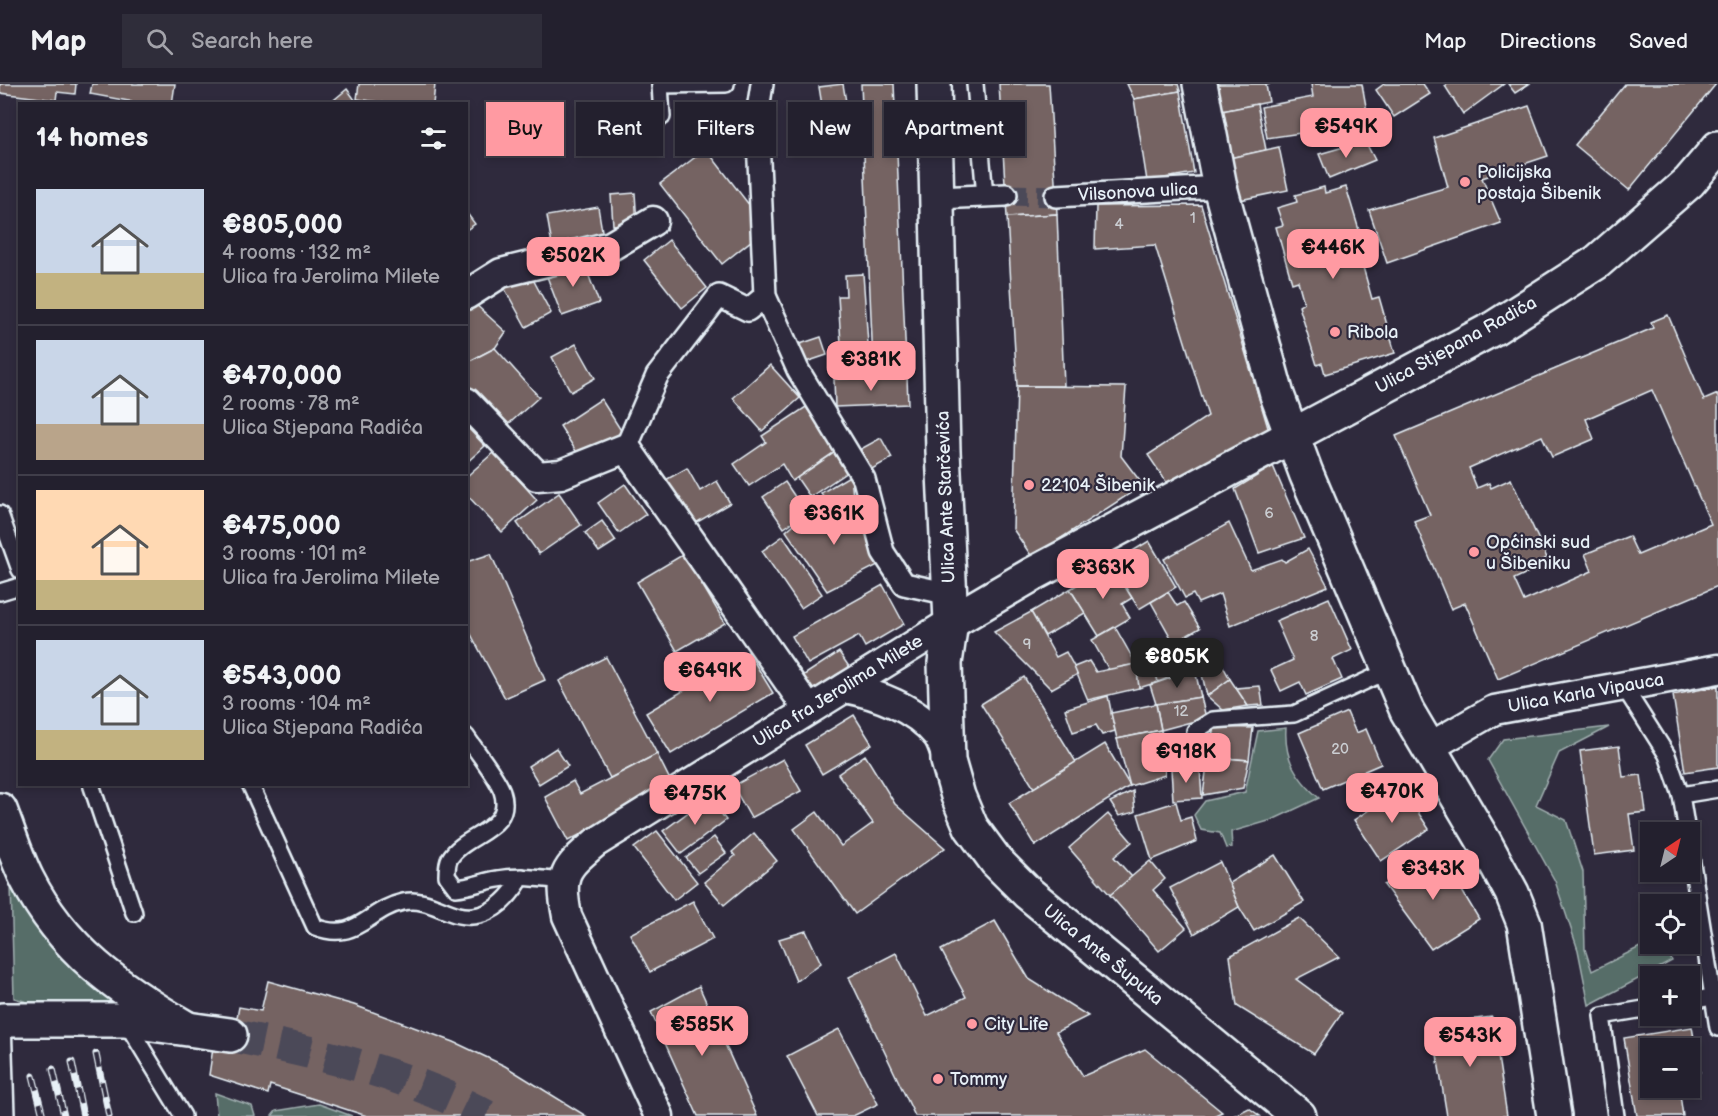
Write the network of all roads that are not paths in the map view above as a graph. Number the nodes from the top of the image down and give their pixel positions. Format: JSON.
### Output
{"nodes":[{"id":1,"x":660,"y":84,"type":"edge"},
{"id":2,"x":726,"y":84,"type":"edge"},
{"id":3,"x":762,"y":84,"type":"edge"},
{"id":4,"x":934,"y":84,"type":"edge"},
{"id":5,"x":975,"y":84,"type":"edge"},
{"id":6,"x":1200,"y":84,"type":"edge"},
{"id":7,"x":661,"y":102,"type":"edge"},
{"id":8,"x":1718,"y":148,"type":"edge"},
{"id":9,"x":1220,"y":187,"type":"junction"},
{"id":10,"x":995,"y":195,"type":"joint"},
{"id":11,"x":1056,"y":196,"type":"tunnel mouth"},
{"id":12,"x":937,"y":198,"type":"junction"},
{"id":13,"x":653,"y":221,"type":"dead end"},
{"id":14,"x":468,"y":294,"type":"edge"},
{"id":15,"x":765,"y":296,"type":"junction"},
{"id":16,"x":468,"y":404,"type":"edge"},
{"id":17,"x":1292,"y":436,"type":"junction"},
{"id":18,"x":626,"y":448,"type":"junction"},
{"id":19,"x":0,"y":513,"type":"edge"},
{"id":20,"x":18,"y":564,"type":"edge"},
{"id":21,"x":18,"y":587,"type":"edge"},
{"id":22,"x":0,"y":592,"type":"edge"},
{"id":23,"x":951,"y":608,"type":"junction"},
{"id":24,"x":1718,"y":669,"type":"edge"},
{"id":25,"x":1390,"y":670,"type":"junction"},
{"id":26,"x":1624,"y":687,"type":"junction"},
{"id":27,"x":845,"y":688,"type":"junction"},
{"id":28,"x":807,"y":709,"type":"junction"},
{"id":29,"x":468,"y":739,"type":"edge"},
{"id":30,"x":1428,"y":748,"type":"junction"},
{"id":31,"x":1194,"y":756,"type":"dead end"},
{"id":32,"x":948,"y":761,"type":"junction"},
{"id":33,"x":92,"y":786,"type":"edge"},
{"id":34,"x":251,"y":786,"type":"edge"},
{"id":35,"x":1718,"y":789,"type":"edge"},
{"id":36,"x":1681,"y":795,"type":"junction"},
{"id":37,"x":0,"y":810,"type":"edge"},
{"id":38,"x":1685,"y":822,"type":"edge"},
{"id":39,"x":522,"y":877,"type":"junction"},
{"id":40,"x":564,"y":881,"type":"junction"},
{"id":41,"x":1696,"y":882,"type":"edge"},
{"id":42,"x":134,"y":913,"type":"dead end"},
{"id":43,"x":1716,"y":997,"type":"edge"},
{"id":44,"x":1700,"y":999,"type":"edge"},
{"id":45,"x":1640,"y":1010,"type":"edge"},
{"id":46,"x":1,"y":1018,"type":"edge"},
{"id":47,"x":124,"y":1020,"type":"junction"},
{"id":48,"x":186,"y":1028,"type":"junction"},
{"id":49,"x":1718,"y":1028,"type":"edge"},
{"id":50,"x":230,"y":1035,"type":"tunnel mouth"},
{"id":51,"x":4,"y":1105,"type":"edge"},
{"id":52,"x":183,"y":1116,"type":"edge"},
{"id":53,"x":659,"y":1116,"type":"edge"},
{"id":54,"x":1299,"y":1116,"type":"edge"},
{"id":55,"x":1554,"y":1116,"type":"edge"},
{"id":56,"x":1616,"y":1116,"type":"edge"}],
"edges":[{"from":1,"to":2,"type":"lane"},
{"from":1,"to":7,"type":"lane"},
{"from":3,"to":15,"type":"street"},
{"from":4,"to":12,"type":"main road","name":"Ulica Ante Starčevića"},
{"from":5,"to":10,"type":"lane"},
{"from":6,"to":9,"type":"main road"},
{"from":8,"to":17,"type":"main road","name":"Ulica Stjepana Radića"},
{"from":9,"to":11,"type":"street","name":"Vilsonova ulica"},
{"from":9,"to":17,"type":"main road"},
{"from":10,"to":12,"type":"street"},
{"from":12,"to":23,"type":"main road","name":"Ulica Ante Starčevića"},
{"from":13,"to":14,"type":"street"},
{"from":15,"to":18,"type":"street"},
{"from":15,"to":23,"type":"street"},
{"from":16,"to":18,"type":"street"},
{"from":17,"to":23,"type":"main road","name":"Ulica fra Jerolima Milete"},
{"from":17,"to":25,"type":"main road"},
{"from":18,"to":28,"type":"street"},
{"from":19,"to":20,"type":"lane"},
{"from":21,"to":22,"type":"lane"},
{"from":23,"to":27,"type":"street","name":"Ulica fra Jerolima Milete"},
{"from":23,"to":32,"type":"main road","name":"Ulica Ante Šupuka"},
{"from":24,"to":26,"type":"street","name":"Ulica Karla Vipauca"},
{"from":25,"to":30,"type":"main road"},
{"from":25,"to":31,"type":"lane"},
{"from":26,"to":30,"type":"street","name":"Ulica Karla Vipauca"},
{"from":26,"to":36,"type":"lane"},
{"from":27,"to":28,"type":"street","name":"Ulica fra Jerolima Milete"},
{"from":27,"to":32,"type":"street","name":"Ulica Ante Šupuka"},
{"from":28,"to":40,"type":"street","name":"Ulica fra Jerolima Milete"},
{"from":29,"to":39,"type":"lane"},
{"from":30,"to":55,"type":"main road"},
{"from":32,"to":54,"type":"main road","name":"Ulica Ante Šupuka"},
{"from":33,"to":42,"type":"lane"},
{"from":34,"to":39,"type":"lane"},
{"from":35,"to":36,"type":"lane"},
{"from":36,"to":38,"type":"lane"},
{"from":37,"to":48,"type":"main road"},
{"from":39,"to":40,"type":"lane"},
{"from":40,"to":53,"type":"street"},
{"from":41,"to":43,"type":"lane"},
{"from":43,"to":44,"type":"lane"},
{"from":43,"to":49,"type":"lane"},
{"from":45,"to":56,"type":"lane"},
{"from":46,"to":47,"type":"main road"},
{"from":46,"to":51,"type":"lane"},
{"from":47,"to":48,"type":"main road"},
{"from":47,"to":52,"type":"lane"},
{"from":48,"to":50,"type":"main road"}]}
